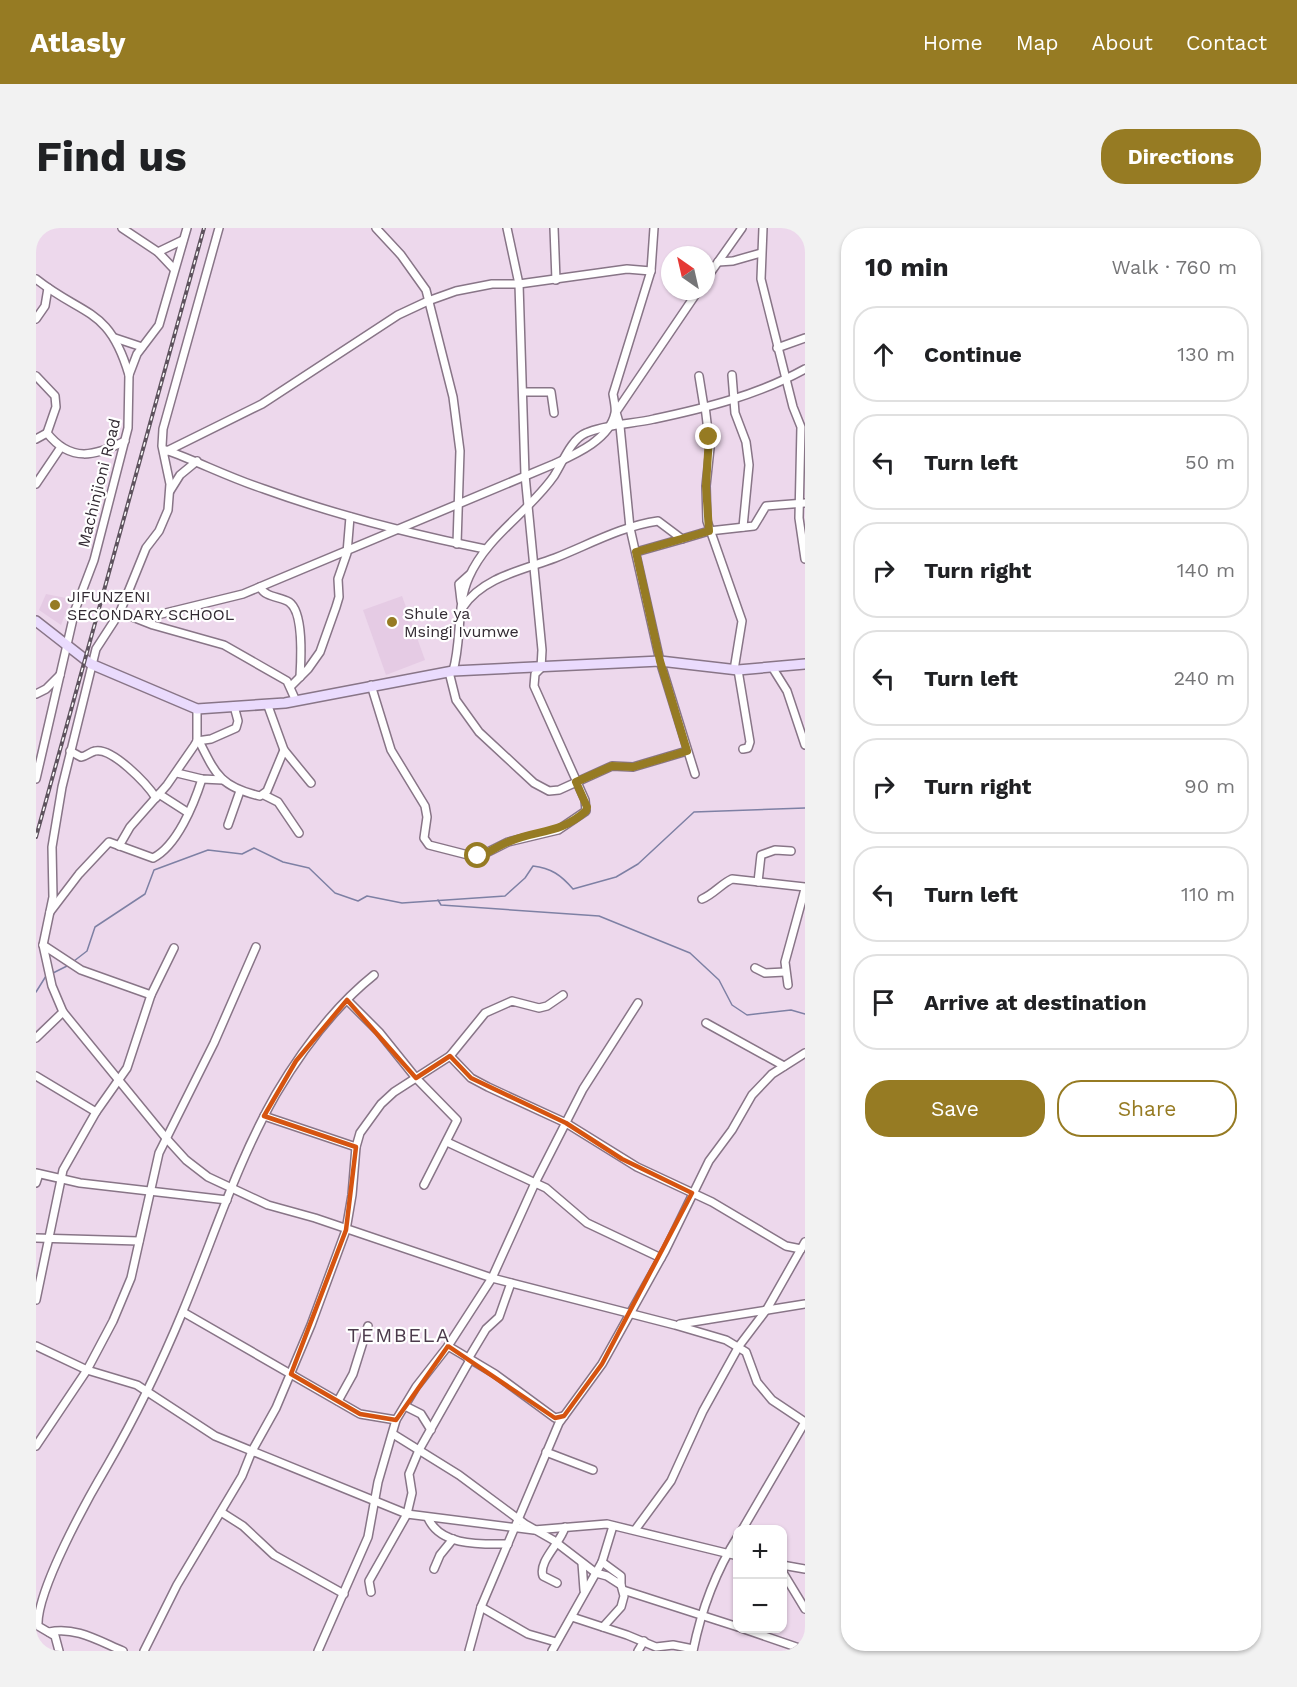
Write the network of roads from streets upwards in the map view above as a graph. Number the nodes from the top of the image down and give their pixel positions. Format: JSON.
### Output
{"nodes":[{"id":1,"x":122,"y":228,"type":"edge"},
{"id":2,"x":187,"y":228,"type":"edge"},
{"id":3,"x":219,"y":228,"type":"edge"},
{"id":4,"x":376,"y":228,"type":"edge"},
{"id":5,"x":507,"y":228,"type":"edge"},
{"id":6,"x":554,"y":228,"type":"edge"},
{"id":7,"x":654,"y":228,"type":"edge"},
{"id":8,"x":742,"y":228,"type":"edge"},
{"id":9,"x":763,"y":228,"type":"edge"},
{"id":10,"x":183,"y":240,"type":"junction"},
{"id":11,"x":158,"y":252,"type":"junction"},
{"id":12,"x":761,"y":253,"type":"junction"},
{"id":13,"x":718,"y":262,"type":"junction"},
{"id":14,"x":715,"y":266,"type":"edge"},
{"id":15,"x":174,"y":269,"type":"junction"},
{"id":16,"x":651,"y":271,"type":"junction"},
{"id":17,"x":36,"y":279,"type":"edge"},
{"id":18,"x":556,"y":280,"type":"junction"},
{"id":19,"x":519,"y":284,"type":"junction"},
{"id":20,"x":48,"y":288,"type":"junction"},
{"id":21,"x":692,"y":300,"type":"edge"},
{"id":22,"x":428,"y":301,"type":"junction"},
{"id":23,"x":36,"y":319,"type":"edge"},
{"id":24,"x":115,"y":338,"type":"junction"},
{"id":25,"x":805,"y":338,"type":"edge"},
{"id":26,"x":142,"y":347,"type":"junction"},
{"id":27,"x":777,"y":348,"type":"junction"},
{"id":28,"x":805,"y":369,"type":"edge"},
{"id":29,"x":129,"y":375,"type":"junction"},
{"id":30,"x":732,"y":375,"type":"dead end"},
{"id":31,"x":36,"y":376,"type":"edge"},
{"id":32,"x":699,"y":376,"type":"dead end"},
{"id":33,"x":787,"y":379,"type":"junction"},
{"id":34,"x":523,"y":392,"type":"junction"},
{"id":35,"x":735,"y":399,"type":"junction"},
{"id":36,"x":704,"y":407,"type":"junction"},
{"id":37,"x":616,"y":412,"type":"junction"},
{"id":38,"x":554,"y":413,"type":"dead end"},
{"id":39,"x":620,"y":426,"type":"junction"},
{"id":40,"x":606,"y":429,"type":"junction"},
{"id":41,"x":47,"y":433,"type":"junction"},
{"id":42,"x":36,"y":439,"type":"edge"},
{"id":43,"x":125,"y":441,"type":"junction"},
{"id":44,"x":60,"y":447,"type":"junction"},
{"id":45,"x":165,"y":450,"type":"junction"},
{"id":46,"x":564,"y":459,"type":"junction"},
{"id":47,"x":197,"y":461,"type":"junction"},
{"id":48,"x":525,"y":475,"type":"junction"},
{"id":49,"x":36,"y":484,"type":"edge"},
{"id":50,"x":170,"y":491,"type":"junction"},
{"id":51,"x":459,"y":502,"type":"junction"},
{"id":52,"x":802,"y":503,"type":"edge"},
{"id":53,"x":530,"y":505,"type":"junction"},
{"id":54,"x":350,"y":517,"type":"junction"},
{"id":55,"x":743,"y":527,"type":"junction"},
{"id":56,"x":630,"y":528,"type":"junction"},
{"id":57,"x":393,"y":530,"type":"junction"},
{"id":58,"x":709,"y":531,"type":"junction"},
{"id":59,"x":682,"y":539,"type":"junction"},
{"id":60,"x":457,"y":544,"type":"junction"},
{"id":61,"x":347,"y":549,"type":"junction"},
{"id":62,"x":485,"y":549,"type":"junction"},
{"id":63,"x":636,"y":552,"type":"junction"},
{"id":64,"x":805,"y":559,"type":"edge"},
{"id":65,"x":534,"y":564,"type":"junction"},
{"id":66,"x":260,"y":587,"type":"junction"},
{"id":67,"x":462,"y":606,"type":"junction"},
{"id":68,"x":120,"y":612,"type":"junction"},
{"id":69,"x":141,"y":619,"type":"junction"},
{"id":70,"x":36,"y":621,"type":"edge"},
{"id":71,"x":68,"y":646,"type":"junction"},
{"id":72,"x":660,"y":661,"type":"junction"},
{"id":73,"x":91,"y":664,"type":"junction"},
{"id":74,"x":805,"y":664,"type":"edge"},
{"id":75,"x":772,"y":667,"type":"junction"},
{"id":76,"x":541,"y":668,"type":"junction"},
{"id":77,"x":736,"y":670,"type":"junction"},
{"id":78,"x":451,"y":671,"type":"junction"},
{"id":79,"x":61,"y":674,"type":"junction"},
{"id":80,"x":300,"y":677,"type":"junction"},
{"id":81,"x":371,"y":685,"type":"junction"},
{"id":82,"x":291,"y":686,"type":"junction"},
{"id":83,"x":36,"y":693,"type":"edge"},
{"id":84,"x":296,"y":701,"type":"junction"},
{"id":85,"x":234,"y":706,"type":"junction"},
{"id":86,"x":268,"y":706,"type":"junction"},
{"id":87,"x":197,"y":709,"type":"junction"},
{"id":88,"x":803,"y":732,"type":"edge"},
{"id":89,"x":198,"y":741,"type":"junction"},
{"id":90,"x":805,"y":745,"type":"edge"},
{"id":91,"x":743,"y":749,"type":"dead end"},
{"id":92,"x":70,"y":750,"type":"junction"},
{"id":93,"x":284,"y":750,"type":"junction"},
{"id":94,"x":687,"y":751,"type":"junction"},
{"id":95,"x":38,"y":761,"type":"edge"},
{"id":96,"x":177,"y":773,"type":"junction"},
{"id":97,"x":695,"y":774,"type":"dead end"},
{"id":98,"x":36,"y":779,"type":"edge"},
{"id":99,"x":202,"y":779,"type":"junction"},
{"id":100,"x":223,"y":780,"type":"junction"},
{"id":101,"x":576,"y":782,"type":"junction"},
{"id":102,"x":311,"y":783,"type":"dead end"},
{"id":103,"x":240,"y":791,"type":"junction"},
{"id":104,"x":264,"y":795,"type":"junction"},
{"id":105,"x":157,"y":796,"type":"junction"},
{"id":106,"x":188,"y":812,"type":"junction"},
{"id":107,"x":228,"y":825,"type":"dead end"},
{"id":108,"x":299,"y":833,"type":"dead end"},
{"id":109,"x":119,"y":846,"type":"junction"},
{"id":110,"x":791,"y":851,"type":"dead end"},
{"id":111,"x":758,"y":882,"type":"junction"},
{"id":112,"x":805,"y":888,"type":"edge"},
{"id":113,"x":702,"y":899,"type":"dead end"},
{"id":114,"x":50,"y":912,"type":"junction"},
{"id":115,"x":42,"y":945,"type":"junction"},
{"id":116,"x":256,"y":947,"type":"dead end"},
{"id":117,"x":174,"y":948,"type":"dead end"},
{"id":118,"x":755,"y":968,"type":"dead end"},
{"id":119,"x":785,"y":972,"type":"junction"},
{"id":120,"x":374,"y":975,"type":"dead end"},
{"id":121,"x":788,"y":985,"type":"dead end"},
{"id":122,"x":151,"y":995,"type":"junction"},
{"id":123,"x":563,"y":995,"type":"dead end"},
{"id":124,"x":347,"y":1000,"type":"junction"},
{"id":125,"x":638,"y":1003,"type":"dead end"},
{"id":126,"x":63,"y":1012,"type":"junction"},
{"id":127,"x":706,"y":1023,"type":"dead end"},
{"id":128,"x":36,"y":1038,"type":"edge"},
{"id":129,"x":805,"y":1053,"type":"edge"},
{"id":130,"x":450,"y":1056,"type":"junction"},
{"id":131,"x":784,"y":1066,"type":"junction"},
{"id":132,"x":36,"y":1076,"type":"edge"},
{"id":133,"x":416,"y":1078,"type":"junction"},
{"id":134,"x":120,"y":1080,"type":"junction"},
{"id":135,"x":96,"y":1112,"type":"junction"},
{"id":136,"x":264,"y":1116,"type":"junction"},
{"id":137,"x":566,"y":1123,"type":"junction"},
{"id":138,"x":166,"y":1138,"type":"junction"},
{"id":139,"x":447,"y":1142,"type":"junction"},
{"id":140,"x":356,"y":1147,"type":"junction"},
{"id":141,"x":37,"y":1174,"type":"edge"},
{"id":142,"x":60,"y":1179,"type":"junction"},
{"id":143,"x":36,"y":1183,"type":"edge"},
{"id":144,"x":535,"y":1183,"type":"junction"},
{"id":145,"x":424,"y":1185,"type":"dead end"},
{"id":146,"x":150,"y":1190,"type":"junction"},
{"id":147,"x":232,"y":1190,"type":"junction"},
{"id":148,"x":692,"y":1193,"type":"junction"},
{"id":149,"x":227,"y":1200,"type":"junction"},
{"id":150,"x":346,"y":1230,"type":"junction"},
{"id":151,"x":36,"y":1238,"type":"edge"},
{"id":152,"x":48,"y":1239,"type":"junction"},
{"id":153,"x":139,"y":1241,"type":"junction"},
{"id":154,"x":805,"y":1242,"type":"edge"},
{"id":155,"x":801,"y":1249,"type":"junction"},
{"id":156,"x":661,"y":1258,"type":"junction"},
{"id":157,"x":492,"y":1278,"type":"junction"},
{"id":158,"x":511,"y":1283,"type":"junction"},
{"id":159,"x":36,"y":1300,"type":"edge"},
{"id":160,"x":805,"y":1304,"type":"edge"},
{"id":161,"x":767,"y":1309,"type":"junction"},
{"id":162,"x":183,"y":1312,"type":"junction"},
{"id":163,"x":630,"y":1314,"type":"junction"},
{"id":164,"x":675,"y":1324,"type":"junction"},
{"id":165,"x":368,"y":1326,"type":"dead end"},
{"id":166,"x":36,"y":1346,"type":"edge"},
{"id":167,"x":448,"y":1346,"type":"junction"},
{"id":168,"x":739,"y":1346,"type":"junction"},
{"id":169,"x":469,"y":1359,"type":"junction"},
{"id":170,"x":87,"y":1370,"type":"junction"},
{"id":171,"x":291,"y":1374,"type":"junction"},
{"id":172,"x":147,"y":1392,"type":"junction"},
{"id":173,"x":338,"y":1401,"type":"junction"},
{"id":174,"x":405,"y":1406,"type":"junction"},
{"id":175,"x":564,"y":1416,"type":"junction"},
{"id":176,"x":555,"y":1418,"type":"junction"},
{"id":177,"x":396,"y":1420,"type":"junction"},
{"id":178,"x":805,"y":1422,"type":"edge"},
{"id":179,"x":431,"y":1430,"type":"junction"},
{"id":180,"x":556,"y":1430,"type":"junction"},
{"id":181,"x":393,"y":1434,"type":"junction"},
{"id":182,"x":36,"y":1446,"type":"edge"},
{"id":183,"x":419,"y":1450,"type":"junction"},
{"id":184,"x":252,"y":1451,"type":"junction"},
{"id":185,"x":546,"y":1452,"type":"junction"},
{"id":186,"x":593,"y":1470,"type":"dead end"},
{"id":187,"x":375,"y":1500,"type":"junction"},
{"id":188,"x":221,"y":1512,"type":"junction"},
{"id":189,"x":407,"y":1514,"type":"junction"},
{"id":190,"x":518,"y":1517,"type":"junction"},
{"id":191,"x":428,"y":1518,"type":"junction"},
{"id":192,"x":745,"y":1525,"type":"edge"},
{"id":193,"x":613,"y":1526,"type":"junction"},
{"id":194,"x":514,"y":1527,"type":"junction"},
{"id":195,"x":565,"y":1527,"type":"junction"},
{"id":196,"x":534,"y":1530,"type":"junction"},
{"id":197,"x":635,"y":1530,"type":"junction"},
{"id":198,"x":453,"y":1539,"type":"junction"},
{"id":199,"x":508,"y":1544,"type":"junction"},
{"id":200,"x":558,"y":1544,"type":"junction"},
{"id":201,"x":733,"y":1544,"type":"edge"},
{"id":202,"x":488,"y":1546,"type":"junction"},
{"id":203,"x":727,"y":1554,"type":"junction"},
{"id":204,"x":733,"y":1555,"type":"edge"},
{"id":205,"x":504,"y":1557,"type":"junction"},
{"id":206,"x":602,"y":1562,"type":"junction"},
{"id":207,"x":582,"y":1563,"type":"junction"},
{"id":208,"x":787,"y":1566,"type":"edge"},
{"id":209,"x":805,"y":1568,"type":"edge"},
{"id":210,"x":434,"y":1569,"type":"dead end"},
{"id":211,"x":596,"y":1572,"type":"junction"},
{"id":212,"x":787,"y":1578,"type":"edge"},
{"id":213,"x":557,"y":1582,"type":"dead end"},
{"id":214,"x":622,"y":1588,"type":"junction"},
{"id":215,"x":371,"y":1592,"type":"dead end"},
{"id":216,"x":584,"y":1593,"type":"junction"},
{"id":217,"x":344,"y":1594,"type":"junction"},
{"id":218,"x":37,"y":1603,"type":"edge"},
{"id":219,"x":481,"y":1607,"type":"junction"},
{"id":220,"x":805,"y":1609,"type":"edge"},
{"id":221,"x":701,"y":1616,"type":"junction"},
{"id":222,"x":572,"y":1617,"type":"junction"},
{"id":223,"x":37,"y":1626,"type":"edge"},
{"id":224,"x":733,"y":1626,"type":"edge"},
{"id":225,"x":603,"y":1627,"type":"junction"},
{"id":226,"x":49,"y":1632,"type":"junction"},
{"id":227,"x":754,"y":1633,"type":"edge"},
{"id":228,"x":644,"y":1641,"type":"junction"},
{"id":229,"x":556,"y":1642,"type":"junction"},
{"id":230,"x":693,"y":1650,"type":"edge"},
{"id":231,"x":805,"y":1650,"type":"edge"},
{"id":232,"x":59,"y":1651,"type":"edge"},
{"id":233,"x":123,"y":1651,"type":"edge"},
{"id":234,"x":144,"y":1651,"type":"edge"},
{"id":235,"x":318,"y":1651,"type":"edge"},
{"id":236,"x":469,"y":1651,"type":"edge"},
{"id":237,"x":552,"y":1651,"type":"edge"},
{"id":238,"x":638,"y":1651,"type":"edge"}],
"edges":[{"from":1,"to":11,"type":"street"},
{"from":2,"to":10,"type":"street","name":"Machinjioni Road"},
{"from":3,"to":45,"type":"street"},
{"from":4,"to":22,"type":"street"},
{"from":5,"to":19,"type":"street"},
{"from":6,"to":18,"type":"street"},
{"from":7,"to":16,"type":"street"},
{"from":8,"to":13,"type":"street"},
{"from":9,"to":12,"type":"street"},
{"from":10,"to":11,"type":"street"},
{"from":10,"to":15,"type":"street","name":"Machinjioni Road"},
{"from":11,"to":15,"type":"street"},
{"from":12,"to":13,"type":"street"},
{"from":12,"to":27,"type":"street"},
{"from":13,"to":14,"type":"street"},
{"from":15,"to":26,"type":"street","name":"Machinjioni Road"},
{"from":16,"to":18,"type":"street"},
{"from":16,"to":37,"type":"street"},
{"from":17,"to":20,"type":"street"},
{"from":18,"to":19,"type":"street"},
{"from":19,"to":22,"type":"street"},
{"from":19,"to":34,"type":"street"},
{"from":20,"to":23,"type":"street"},
{"from":20,"to":24,"type":"street"},
{"from":21,"to":37,"type":"street"},
{"from":22,"to":45,"type":"street"},
{"from":22,"to":51,"type":"street"},
{"from":24,"to":26,"type":"street"},
{"from":24,"to":29,"type":"street"},
{"from":25,"to":27,"type":"street"},
{"from":26,"to":29,"type":"street","name":"Machinjioni Road"},
{"from":27,"to":33,"type":"street"},
{"from":28,"to":33,"type":"street"},
{"from":29,"to":43,"type":"street","name":"Machinjioni Road"},
{"from":30,"to":35,"type":"street"},
{"from":31,"to":41,"type":"street"},
{"from":32,"to":36,"type":"street"},
{"from":33,"to":35,"type":"street"},
{"from":33,"to":52,"type":"street"},
{"from":34,"to":38,"type":"street"},
{"from":34,"to":48,"type":"street"},
{"from":35,"to":36,"type":"street"},
{"from":35,"to":55,"type":"street"},
{"from":36,"to":39,"type":"street"},
{"from":36,"to":58,"type":"street"},
{"from":37,"to":39,"type":"street"},
{"from":37,"to":40,"type":"street"},
{"from":39,"to":40,"type":"street"},
{"from":39,"to":56,"type":"street"},
{"from":40,"to":46,"type":"street"},
{"from":40,"to":46,"type":"street"},
{"from":41,"to":42,"type":"street"},
{"from":41,"to":44,"type":"street"},
{"from":43,"to":44,"type":"street"},
{"from":43,"to":71,"type":"street","name":"Machinjioni Road"},
{"from":44,"to":49,"type":"street"},
{"from":45,"to":47,"type":"street"},
{"from":45,"to":50,"type":"street"},
{"from":46,"to":48,"type":"street"},
{"from":46,"to":53,"type":"street"},
{"from":47,"to":50,"type":"street"},
{"from":47,"to":54,"type":"street"},
{"from":48,"to":51,"type":"street"},
{"from":48,"to":53,"type":"street"},
{"from":50,"to":68,"type":"street"},
{"from":51,"to":57,"type":"street"},
{"from":51,"to":60,"type":"street"},
{"from":52,"to":55,"type":"street"},
{"from":52,"to":64,"type":"street"},
{"from":53,"to":62,"type":"street"},
{"from":53,"to":65,"type":"street"},
{"from":54,"to":57,"type":"street"},
{"from":54,"to":61,"type":"street"},
{"from":55,"to":58,"type":"street"},
{"from":56,"to":59,"type":"street"},
{"from":56,"to":63,"type":"street"},
{"from":56,"to":65,"type":"street"},
{"from":57,"to":60,"type":"street"},
{"from":57,"to":61,"type":"street"},
{"from":58,"to":59,"type":"street"},
{"from":58,"to":77,"type":"street"},
{"from":59,"to":63,"type":"street"},
{"from":60,"to":62,"type":"street"},
{"from":61,"to":66,"type":"street"},
{"from":61,"to":80,"type":"street"},
{"from":62,"to":67,"type":"street"},
{"from":63,"to":72,"type":"street"},
{"from":65,"to":67,"type":"street"},
{"from":65,"to":76,"type":"street"},
{"from":66,"to":69,"type":"street"},
{"from":66,"to":80,"type":"street"},
{"from":67,"to":78,"type":"street"},
{"from":68,"to":69,"type":"street"},
{"from":68,"to":73,"type":"street"},
{"from":69,"to":82,"type":"street"},
{"from":70,"to":71,"type":"street"},
{"from":71,"to":73,"type":"street"},
{"from":71,"to":79,"type":"street","name":"Machinjioni Road"},
{"from":72,"to":76,"type":"street"},
{"from":72,"to":77,"type":"street"},
{"from":72,"to":94,"type":"street"},
{"from":73,"to":87,"type":"street"},
{"from":73,"to":92,"type":"street"},
{"from":74,"to":75,"type":"street"},
{"from":75,"to":77,"type":"street"},
{"from":75,"to":88,"type":"street"},
{"from":76,"to":78,"type":"street"},
{"from":76,"to":101,"type":"street"},
{"from":77,"to":91,"type":"street"},
{"from":78,"to":81,"type":"street"},
{"from":78,"to":101,"type":"street"},
{"from":79,"to":83,"type":"street"},
{"from":79,"to":95,"type":"street","name":"Machinjioni Road"},
{"from":80,"to":82,"type":"street"},
{"from":81,"to":84,"type":"street"},
{"from":81,"to":101,"type":"street"},
{"from":82,"to":84,"type":"street"},
{"from":84,"to":86,"type":"street"},
{"from":85,"to":86,"type":"street"},
{"from":85,"to":87,"type":"street"},
{"from":85,"to":89,"type":"street"},
{"from":86,"to":93,"type":"street"},
{"from":87,"to":89,"type":"street"},
{"from":88,"to":90,"type":"street"},
{"from":89,"to":96,"type":"street"},
{"from":89,"to":100,"type":"street"},
{"from":92,"to":105,"type":"street"},
{"from":92,"to":114,"type":"street"},
{"from":93,"to":102,"type":"street"},
{"from":93,"to":104,"type":"street"},
{"from":94,"to":97,"type":"street"},
{"from":94,"to":101,"type":"street"},
{"from":95,"to":98,"type":"street","name":"Machinjioni Road"},
{"from":96,"to":99,"type":"street"},
{"from":96,"to":105,"type":"street"},
{"from":99,"to":100,"type":"street"},
{"from":99,"to":106,"type":"street"},
{"from":100,"to":103,"type":"street"},
{"from":103,"to":104,"type":"street"},
{"from":103,"to":107,"type":"street"},
{"from":104,"to":108,"type":"street"},
{"from":105,"to":106,"type":"street"},
{"from":105,"to":109,"type":"street"},
{"from":106,"to":109,"type":"street"},
{"from":109,"to":114,"type":"street"},
{"from":110,"to":111,"type":"street"},
{"from":111,"to":112,"type":"street"},
{"from":111,"to":113,"type":"street"},
{"from":112,"to":119,"type":"street"},
{"from":114,"to":115,"type":"street"},
{"from":115,"to":122,"type":"street"},
{"from":115,"to":126,"type":"street"},
{"from":116,"to":138,"type":"street"},
{"from":117,"to":122,"type":"street"},
{"from":118,"to":119,"type":"street"},
{"from":119,"to":121,"type":"street"},
{"from":120,"to":124,"type":"street"},
{"from":122,"to":134,"type":"street"},
{"from":123,"to":130,"type":"street"},
{"from":124,"to":133,"type":"street"},
{"from":124,"to":136,"type":"street"},
{"from":125,"to":137,"type":"street"},
{"from":126,"to":128,"type":"street"},
{"from":126,"to":134,"type":"street"},
{"from":127,"to":131,"type":"street"},
{"from":129,"to":131,"type":"street"},
{"from":130,"to":133,"type":"street"},
{"from":130,"to":137,"type":"street"},
{"from":131,"to":148,"type":"street"},
{"from":132,"to":135,"type":"street"},
{"from":133,"to":139,"type":"street"},
{"from":133,"to":140,"type":"street"},
{"from":134,"to":135,"type":"street"},
{"from":134,"to":138,"type":"street"},
{"from":135,"to":142,"type":"street"},
{"from":136,"to":140,"type":"street"},
{"from":136,"to":147,"type":"street"},
{"from":137,"to":144,"type":"street"},
{"from":137,"to":148,"type":"street"},
{"from":138,"to":146,"type":"street"},
{"from":138,"to":147,"type":"street"},
{"from":139,"to":144,"type":"street"},
{"from":139,"to":145,"type":"street"},
{"from":140,"to":150,"type":"street"},
{"from":141,"to":142,"type":"street"},
{"from":141,"to":143,"type":"street"},
{"from":142,"to":146,"type":"street"},
{"from":142,"to":152,"type":"street"},
{"from":144,"to":156,"type":"street"},
{"from":144,"to":157,"type":"street"},
{"from":146,"to":149,"type":"street"},
{"from":146,"to":153,"type":"street"},
{"from":147,"to":149,"type":"street"},
{"from":147,"to":150,"type":"street"},
{"from":148,"to":155,"type":"street"},
{"from":148,"to":156,"type":"street"},
{"from":149,"to":162,"type":"street"},
{"from":150,"to":157,"type":"street"},
{"from":150,"to":171,"type":"street"},
{"from":151,"to":152,"type":"street"},
{"from":152,"to":153,"type":"street"},
{"from":152,"to":159,"type":"street"},
{"from":153,"to":170,"type":"street"},
{"from":154,"to":155,"type":"street"},
{"from":155,"to":161,"type":"street"},
{"from":156,"to":163,"type":"street"},
{"from":157,"to":158,"type":"street"},
{"from":157,"to":167,"type":"street"},
{"from":158,"to":163,"type":"street"},
{"from":158,"to":169,"type":"street"},
{"from":160,"to":161,"type":"street"},
{"from":161,"to":164,"type":"street"},
{"from":161,"to":168,"type":"street"},
{"from":162,"to":171,"type":"street"},
{"from":162,"to":172,"type":"street"},
{"from":163,"to":164,"type":"street"},
{"from":163,"to":175,"type":"street"},
{"from":164,"to":168,"type":"street"},
{"from":165,"to":173,"type":"street"},
{"from":166,"to":170,"type":"street"},
{"from":167,"to":169,"type":"street"},
{"from":167,"to":174,"type":"street"},
{"from":168,"to":178,"type":"street"},
{"from":168,"to":197,"type":"street"},
{"from":169,"to":176,"type":"street"},
{"from":169,"to":179,"type":"street"},
{"from":170,"to":172,"type":"street"},
{"from":170,"to":182,"type":"street"},
{"from":171,"to":173,"type":"street"},
{"from":171,"to":184,"type":"street"},
{"from":172,"to":184,"type":"street"},
{"from":172,"to":218,"type":"street"},
{"from":173,"to":177,"type":"street"},
{"from":174,"to":177,"type":"street"},
{"from":174,"to":179,"type":"street"},
{"from":175,"to":176,"type":"street"},
{"from":175,"to":180,"type":"street"},
{"from":176,"to":180,"type":"street"},
{"from":177,"to":181,"type":"street"},
{"from":178,"to":192,"type":"street"},
{"from":179,"to":183,"type":"street"},
{"from":180,"to":185,"type":"street"},
{"from":181,"to":183,"type":"street"},
{"from":181,"to":187,"type":"street"},
{"from":183,"to":189,"type":"street"},
{"from":183,"to":190,"type":"street"},
{"from":184,"to":187,"type":"street"},
{"from":184,"to":188,"type":"street"},
{"from":185,"to":186,"type":"street"},
{"from":185,"to":190,"type":"street"},
{"from":187,"to":189,"type":"street"},
{"from":187,"to":217,"type":"street"},
{"from":188,"to":217,"type":"street"},
{"from":188,"to":234,"type":"street"},
{"from":189,"to":191,"type":"street"},
{"from":189,"to":215,"type":"street"},
{"from":190,"to":194,"type":"street"},
{"from":190,"to":196,"type":"street"},
{"from":191,"to":194,"type":"street"},
{"from":191,"to":198,"type":"street"},
{"from":193,"to":195,"type":"street"},
{"from":193,"to":197,"type":"street"},
{"from":193,"to":206,"type":"street"},
{"from":194,"to":196,"type":"street"},
{"from":194,"to":199,"type":"street"},
{"from":195,"to":196,"type":"street"},
{"from":195,"to":200,"type":"street"},
{"from":196,"to":200,"type":"street"},
{"from":197,"to":203,"type":"street"},
{"from":198,"to":202,"type":"street"},
{"from":198,"to":210,"type":"street"},
{"from":199,"to":202,"type":"street"},
{"from":199,"to":205,"type":"street"},
{"from":200,"to":207,"type":"street"},
{"from":200,"to":213,"type":"street"},
{"from":201,"to":203,"type":"street"},
{"from":202,"to":205,"type":"street"},
{"from":203,"to":204,"type":"street"},
{"from":203,"to":221,"type":"street"},
{"from":205,"to":219,"type":"street"},
{"from":206,"to":211,"type":"street"},
{"from":206,"to":214,"type":"street"},
{"from":207,"to":211,"type":"street"},
{"from":207,"to":216,"type":"street"},
{"from":208,"to":209,"type":"street"},
{"from":211,"to":214,"type":"street"},
{"from":211,"to":216,"type":"street"},
{"from":212,"to":220,"type":"street"},
{"from":214,"to":221,"type":"street"},
{"from":214,"to":225,"type":"street"},
{"from":216,"to":222,"type":"street"},
{"from":217,"to":235,"type":"street"},
{"from":218,"to":223,"type":"street"},
{"from":219,"to":229,"type":"street"},
{"from":219,"to":236,"type":"street"},
{"from":221,"to":224,"type":"street"},
{"from":221,"to":230,"type":"street"},
{"from":222,"to":225,"type":"street"},
{"from":222,"to":229,"type":"street"},
{"from":223,"to":226,"type":"street"},
{"from":225,"to":228,"type":"street"},
{"from":226,"to":232,"type":"street"},
{"from":226,"to":233,"type":"street"},
{"from":227,"to":231,"type":"street"},
{"from":228,"to":230,"type":"street"},
{"from":228,"to":238,"type":"street"},
{"from":229,"to":237,"type":"street"}]}
